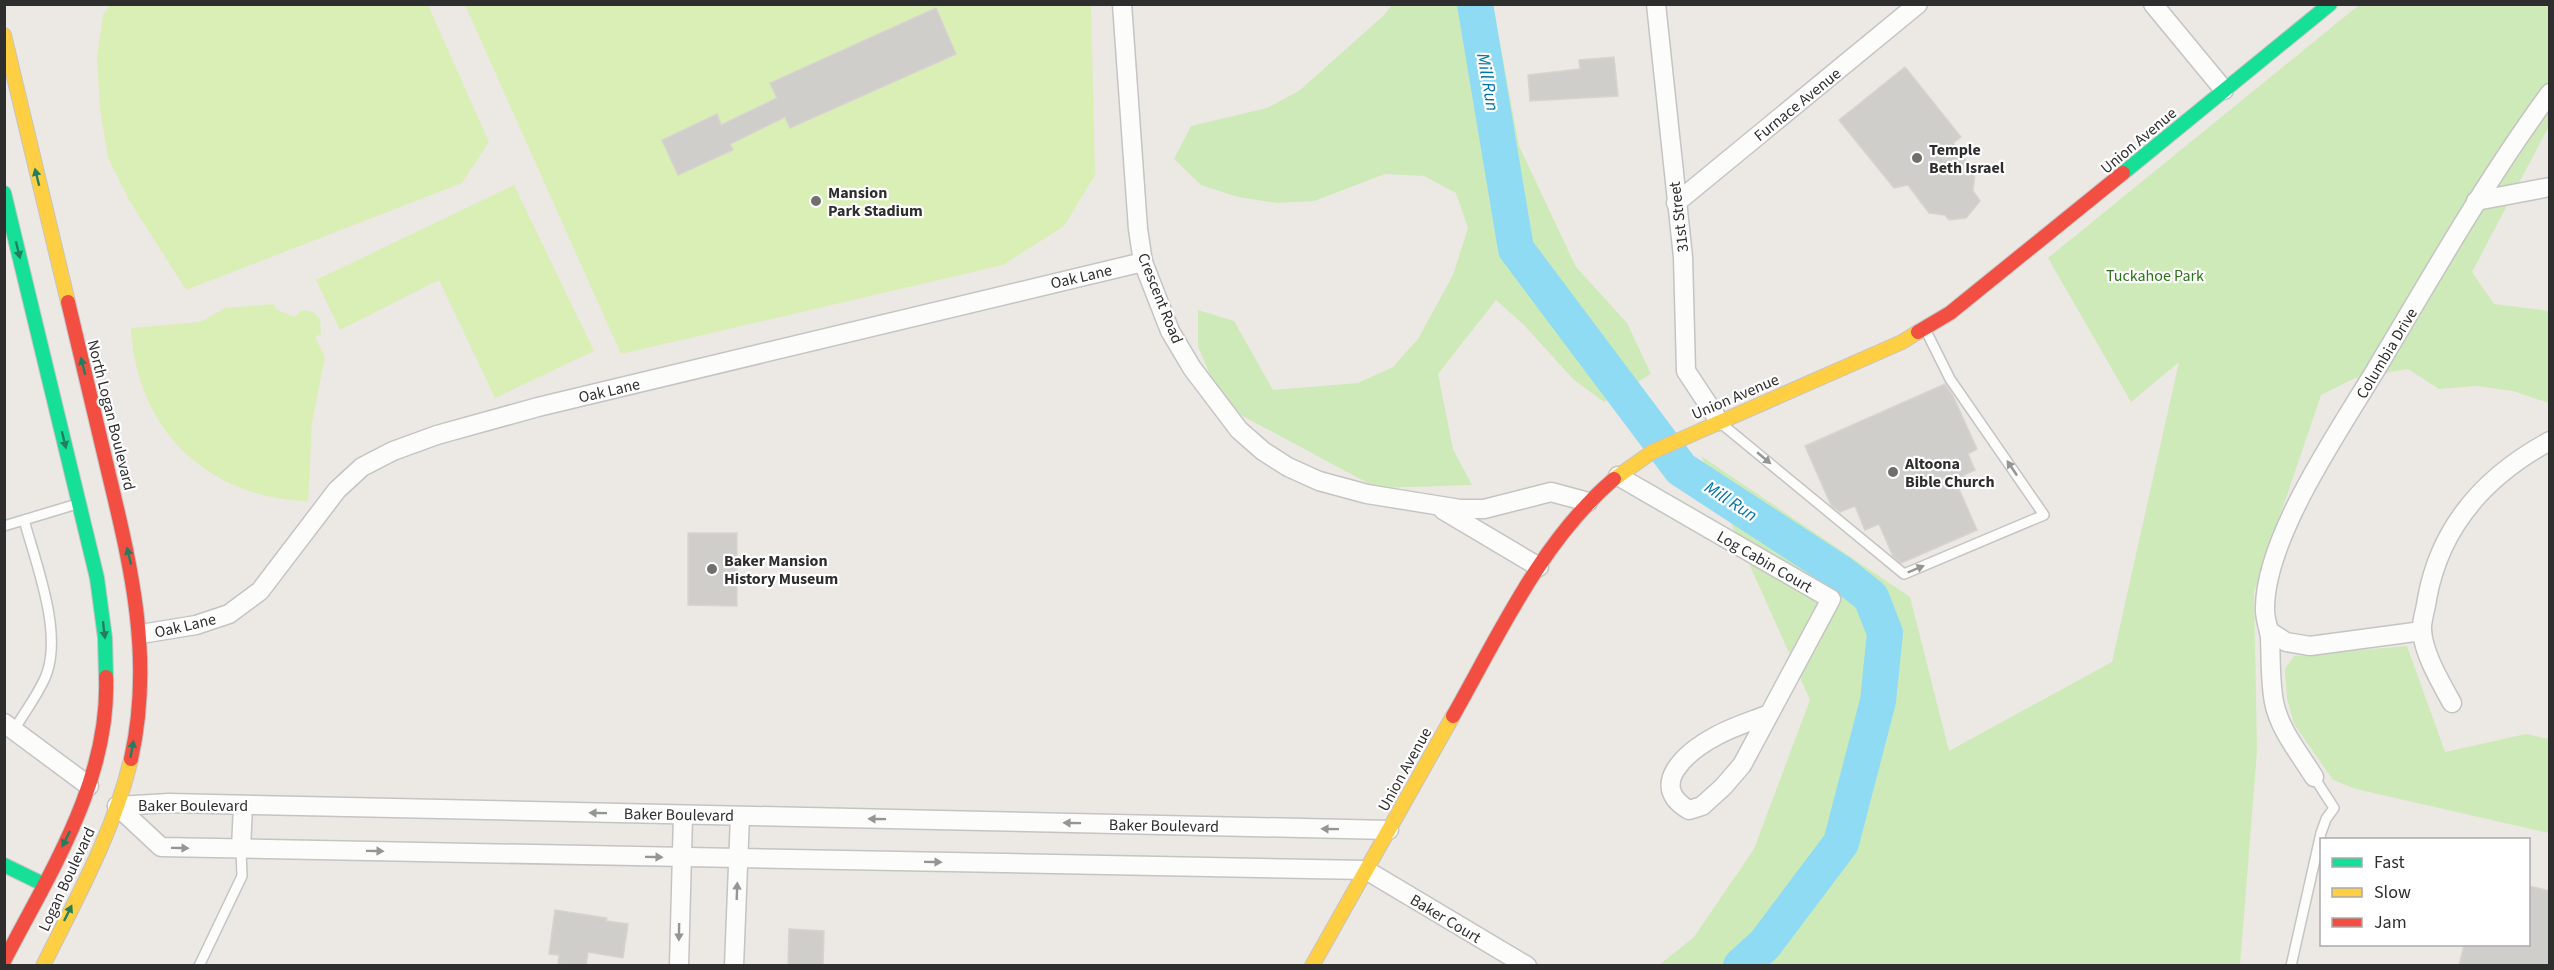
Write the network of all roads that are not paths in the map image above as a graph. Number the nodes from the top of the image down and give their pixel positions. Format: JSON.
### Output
{"nodes":[{"id":1,"x":1122,"y":4,"type":"edge"},
{"id":2,"x":1656,"y":4,"type":"edge"},
{"id":3,"x":1918,"y":4,"type":"edge"},
{"id":4,"x":2153,"y":4,"type":"edge"},
{"id":5,"x":2330,"y":4,"type":"edge"},
{"id":6,"x":4,"y":35,"type":"edge"},
{"id":7,"x":2224,"y":90,"type":"junction"},
{"id":8,"x":2550,"y":93,"type":"edge"},
{"id":9,"x":2550,"y":187,"type":"edge"},
{"id":10,"x":4,"y":193,"type":"edge"},
{"id":11,"x":2476,"y":201,"type":"junction"},
{"id":12,"x":1676,"y":203,"type":"junction"},
{"id":13,"x":1143,"y":261,"type":"junction"},
{"id":14,"x":1925,"y":329,"type":"junction"},
{"id":15,"x":1719,"y":421,"type":"junction"},
{"id":16,"x":2550,"y":441,"type":"edge"},
{"id":17,"x":1618,"y":476,"type":"junction"},
{"id":18,"x":1588,"y":502,"type":"junction"},
{"id":19,"x":80,"y":503,"type":"junction"},
{"id":20,"x":1437,"y":506,"type":"junction"},
{"id":21,"x":24,"y":520,"type":"junction"},
{"id":22,"x":4,"y":526,"type":"edge"},
{"id":23,"x":1539,"y":567,"type":"junction"},
{"id":24,"x":2269,"y":631,"type":"junction"},
{"id":25,"x":2422,"y":631,"type":"junction"},
{"id":26,"x":141,"y":634,"type":"junction"},
{"id":27,"x":2452,"y":703,"type":"dead end"},
{"id":28,"x":1769,"y":714,"type":"junction"},
{"id":29,"x":9,"y":727,"type":"edge"},
{"id":30,"x":2314,"y":777,"type":"joint"},
{"id":31,"x":103,"y":796,"type":"junction"},
{"id":32,"x":243,"y":805,"type":"junction"},
{"id":33,"x":683,"y":814,"type":"junction"},
{"id":34,"x":740,"y":816,"type":"junction"},
{"id":35,"x":1389,"y":830,"type":"junction"},
{"id":36,"x":241,"y":849,"type":"junction"},
{"id":37,"x":681,"y":857,"type":"junction"},
{"id":38,"x":738,"y":858,"type":"junction"},
{"id":39,"x":4,"y":865,"type":"edge"},
{"id":40,"x":1366,"y":870,"type":"junction"},
{"id":41,"x":43,"y":884,"type":"junction"},
{"id":42,"x":4,"y":961,"type":"edge"},
{"id":43,"x":43,"y":966,"type":"edge"},
{"id":44,"x":199,"y":966,"type":"edge"},
{"id":45,"x":679,"y":966,"type":"edge"},
{"id":46,"x":734,"y":966,"type":"edge"},
{"id":47,"x":1312,"y":966,"type":"edge"},
{"id":48,"x":1527,"y":966,"type":"edge"},
{"id":49,"x":2291,"y":966,"type":"edge"}],
"edges":[{"from":1,"to":13,"type":"street","name":"Crescent Road"},
{"from":2,"to":12,"type":"street","name":"31st Street"},
{"from":3,"to":12,"type":"street","name":"Furnace Avenue"},
{"from":4,"to":7,"type":"street"},
{"from":5,"to":7,"type":"main road","name":"Union Avenue"},
{"from":26,"to":6,"type":"main road","name":"North Logan Boulevard","one_way":true},
{"from":7,"to":14,"type":"main road","name":"Union Avenue"},
{"from":8,"to":11,"type":"street","name":"Columbia Drive"},
{"from":9,"to":11,"type":"street"},
{"from":10,"to":19,"type":"main road","one_way":true},
{"from":11,"to":24,"type":"street","name":"Columbia Drive"},
{"from":12,"to":15,"type":"street","name":"31st Street"},
{"from":13,"to":20,"type":"street","name":"Crescent Road"},
{"from":13,"to":26,"type":"street","name":"Oak Lane"},
{"from":14,"to":15,"type":"main road","name":"Union Avenue"},
{"from":15,"to":14,"type":"lane","one_way":true},
{"from":15,"to":17,"type":"main road","name":"Union Avenue"},
{"from":16,"to":25,"type":"street"},
{"from":17,"to":18,"type":"main road","name":"Union Avenue"},
{"from":17,"to":28,"type":"street","name":"Log Cabin Court"},
{"from":18,"to":20,"type":"street","name":"Crescent Road"},
{"from":18,"to":23,"type":"main road","name":"Union Avenue"},
{"from":19,"to":21,"type":"lane"},
{"from":19,"to":31,"type":"main road","one_way":true},
{"from":20,"to":23,"type":"street","name":"Crescent Road"},
{"from":21,"to":22,"type":"lane"},
{"from":21,"to":29,"type":"lane"},
{"from":23,"to":35,"type":"main road","name":"Union Avenue"},
{"from":24,"to":25,"type":"street"},
{"from":24,"to":30,"type":"street","name":"Columbia Drive"},
{"from":25,"to":27,"type":"street"},
{"from":31,"to":26,"type":"main road","name":"North Logan Boulevard","one_way":true},
{"from":28,"to":28,"type":"street","name":"Log Cabin Court"},
{"from":29,"to":31,"type":"street"},
{"from":30,"to":49,"type":"lane"},
{"from":31,"to":32,"type":"street","name":"Baker Boulevard"},
{"from":31,"to":36,"type":"street","name":"Baker Boulevard","one_way":true},
{"from":31,"to":41,"type":"main road","name":"Logan Boulevard","one_way":true},
{"from":43,"to":31,"type":"main road","name":"Logan Boulevard","one_way":true},
{"from":33,"to":32,"type":"street","name":"Baker Boulevard","one_way":true},
{"from":32,"to":36,"type":"street"},
{"from":33,"to":34,"type":"street","name":"Baker Boulevard"},
{"from":33,"to":37,"type":"street"},
{"from":35,"to":34,"type":"street","name":"Baker Boulevard","one_way":true},
{"from":34,"to":38,"type":"street"},
{"from":35,"to":40,"type":"main road","name":"Union Avenue"},
{"from":36,"to":37,"type":"street","name":"Baker Boulevard","one_way":true},
{"from":36,"to":44,"type":"lane"},
{"from":37,"to":38,"type":"street","name":"Baker Boulevard"},
{"from":37,"to":45,"type":"street","one_way":true},
{"from":38,"to":40,"type":"street","name":"Baker Boulevard","one_way":true},
{"from":46,"to":38,"type":"street","one_way":true},
{"from":39,"to":41,"type":"main road"},
{"from":40,"to":47,"type":"main road","name":"Union Avenue"},
{"from":40,"to":48,"type":"street","name":"Baker Court"},
{"from":41,"to":42,"type":"main road","name":"Logan Boulevard"}]}
